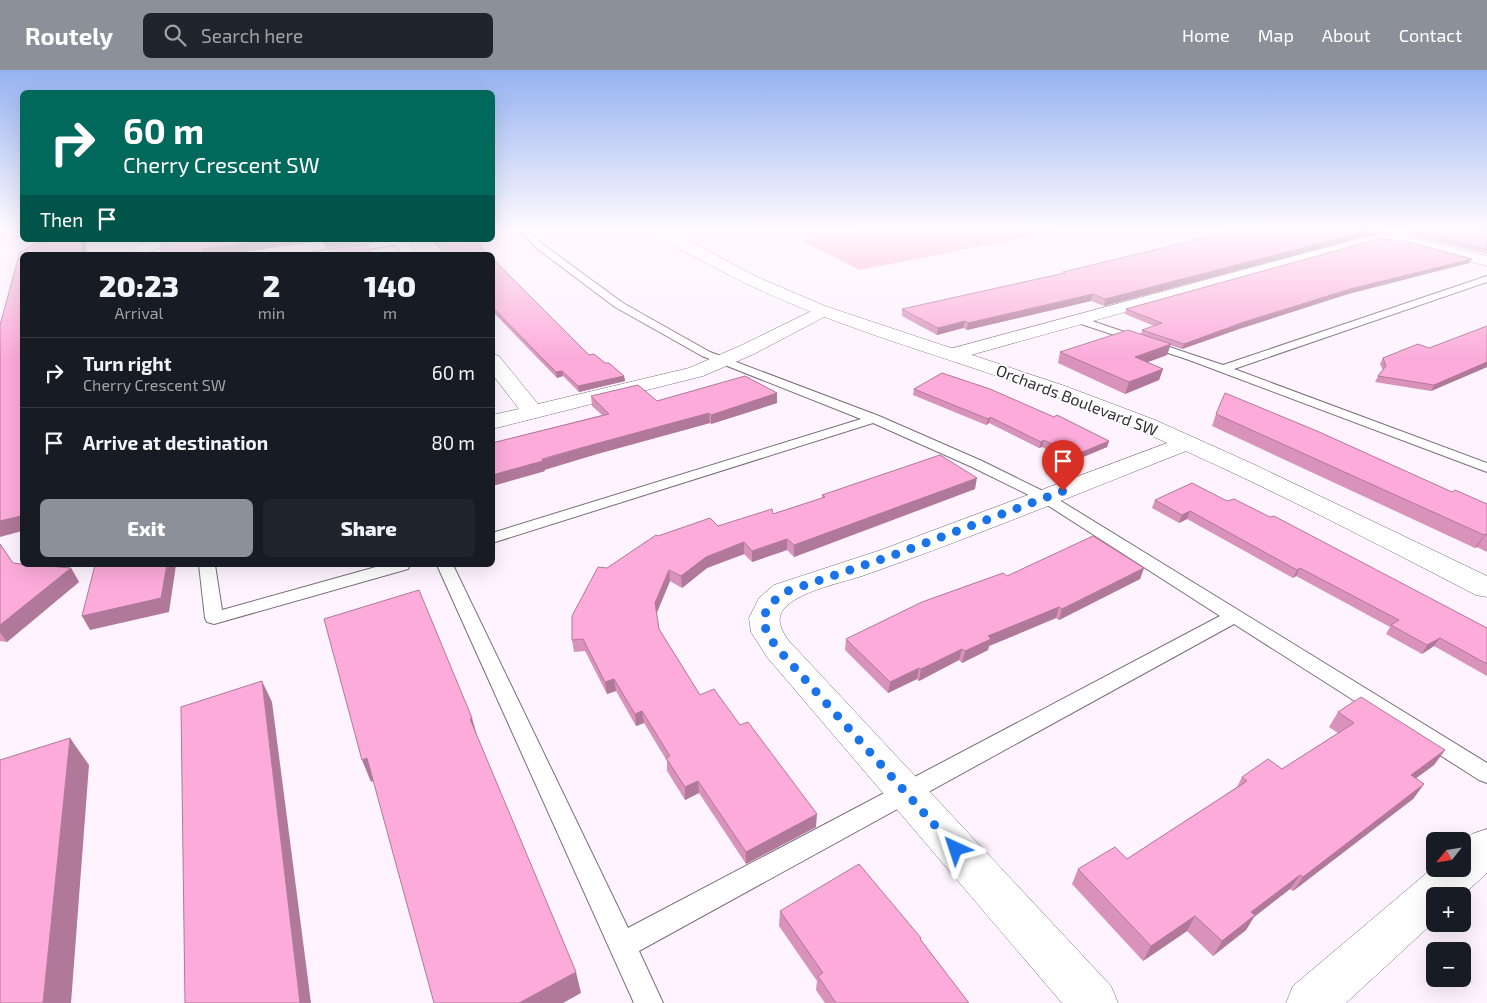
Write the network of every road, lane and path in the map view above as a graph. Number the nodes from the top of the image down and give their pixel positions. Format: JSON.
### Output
{"nodes":[{"id":1,"x":577,"y":274,"type":"edge"},
{"id":2,"x":737,"y":274,"type":"edge"},
{"id":3,"x":1249,"y":274,"type":"edge"},
{"id":4,"x":1487,"y":279,"type":"edge"},
{"id":5,"x":822,"y":311,"type":"junction"},
{"id":6,"x":1078,"y":320,"type":"junction"},
{"id":7,"x":953,"y":354,"type":"junction"},
{"id":8,"x":724,"y":361,"type":"junction"},
{"id":9,"x":495,"y":364,"type":"edge"},
{"id":10,"x":1224,"y":369,"type":"junction"},
{"id":11,"x":533,"y":412,"type":"junction"},
{"id":12,"x":874,"y":419,"type":"junction"},
{"id":13,"x":495,"y":421,"type":"edge"},
{"id":14,"x":1186,"y":443,"type":"junction"},
{"id":15,"x":1487,"y":468,"type":"edge"},
{"id":16,"x":1046,"y":498,"type":"junction"},
{"id":17,"x":495,"y":537,"type":"edge"},
{"id":18,"x":207,"y":567,"type":"edge"},
{"id":19,"x":395,"y":567,"type":"edge"},
{"id":20,"x":446,"y":567,"type":"edge"},
{"id":21,"x":1487,"y":588,"type":"edge"},
{"id":22,"x":1236,"y":615,"type":"junction"},
{"id":23,"x":1487,"y":774,"type":"edge"},
{"id":24,"x":906,"y":793,"type":"junction"},
{"id":25,"x":1487,"y":847,"type":"edge"},
{"id":26,"x":622,"y":946,"type":"junction"},
{"id":27,"x":649,"y":1003,"type":"edge"},
{"id":28,"x":1094,"y":1003,"type":"edge"},
{"id":29,"x":1310,"y":1003,"type":"edge"}],
"edges":[{"from":1,"to":8,"type":"lane"},
{"from":2,"to":5,"type":"street","name":"Orchards Boulevard SW"},
{"from":3,"to":6,"type":"street"},
{"from":4,"to":10,"type":"lane"},
{"from":5,"to":7,"type":"street","name":"Orchards Boulevard SW"},
{"from":5,"to":8,"type":"street"},
{"from":6,"to":7,"type":"street"},
{"from":6,"to":10,"type":"lane"},
{"from":7,"to":14,"type":"street","name":"Orchards Boulevard SW"},
{"from":8,"to":11,"type":"street"},
{"from":8,"to":12,"type":"lane"},
{"from":9,"to":11,"type":"street"},
{"from":10,"to":15,"type":"lane"},
{"from":11,"to":13,"type":"street"},
{"from":12,"to":16,"type":"lane"},
{"from":12,"to":17,"type":"lane"},
{"from":14,"to":16,"type":"street"},
{"from":14,"to":21,"type":"street","name":"Orchards Boulevard SW"},
{"from":16,"to":22,"type":"lane"},
{"from":16,"to":24,"type":"street"},
{"from":18,"to":19,"type":"lane"},
{"from":20,"to":26,"type":"lane"},
{"from":22,"to":23,"type":"lane"},
{"from":22,"to":24,"type":"lane"},
{"from":24,"to":26,"type":"lane"},
{"from":24,"to":28,"type":"street"},
{"from":25,"to":29,"type":"street"},
{"from":26,"to":27,"type":"lane"}]}
